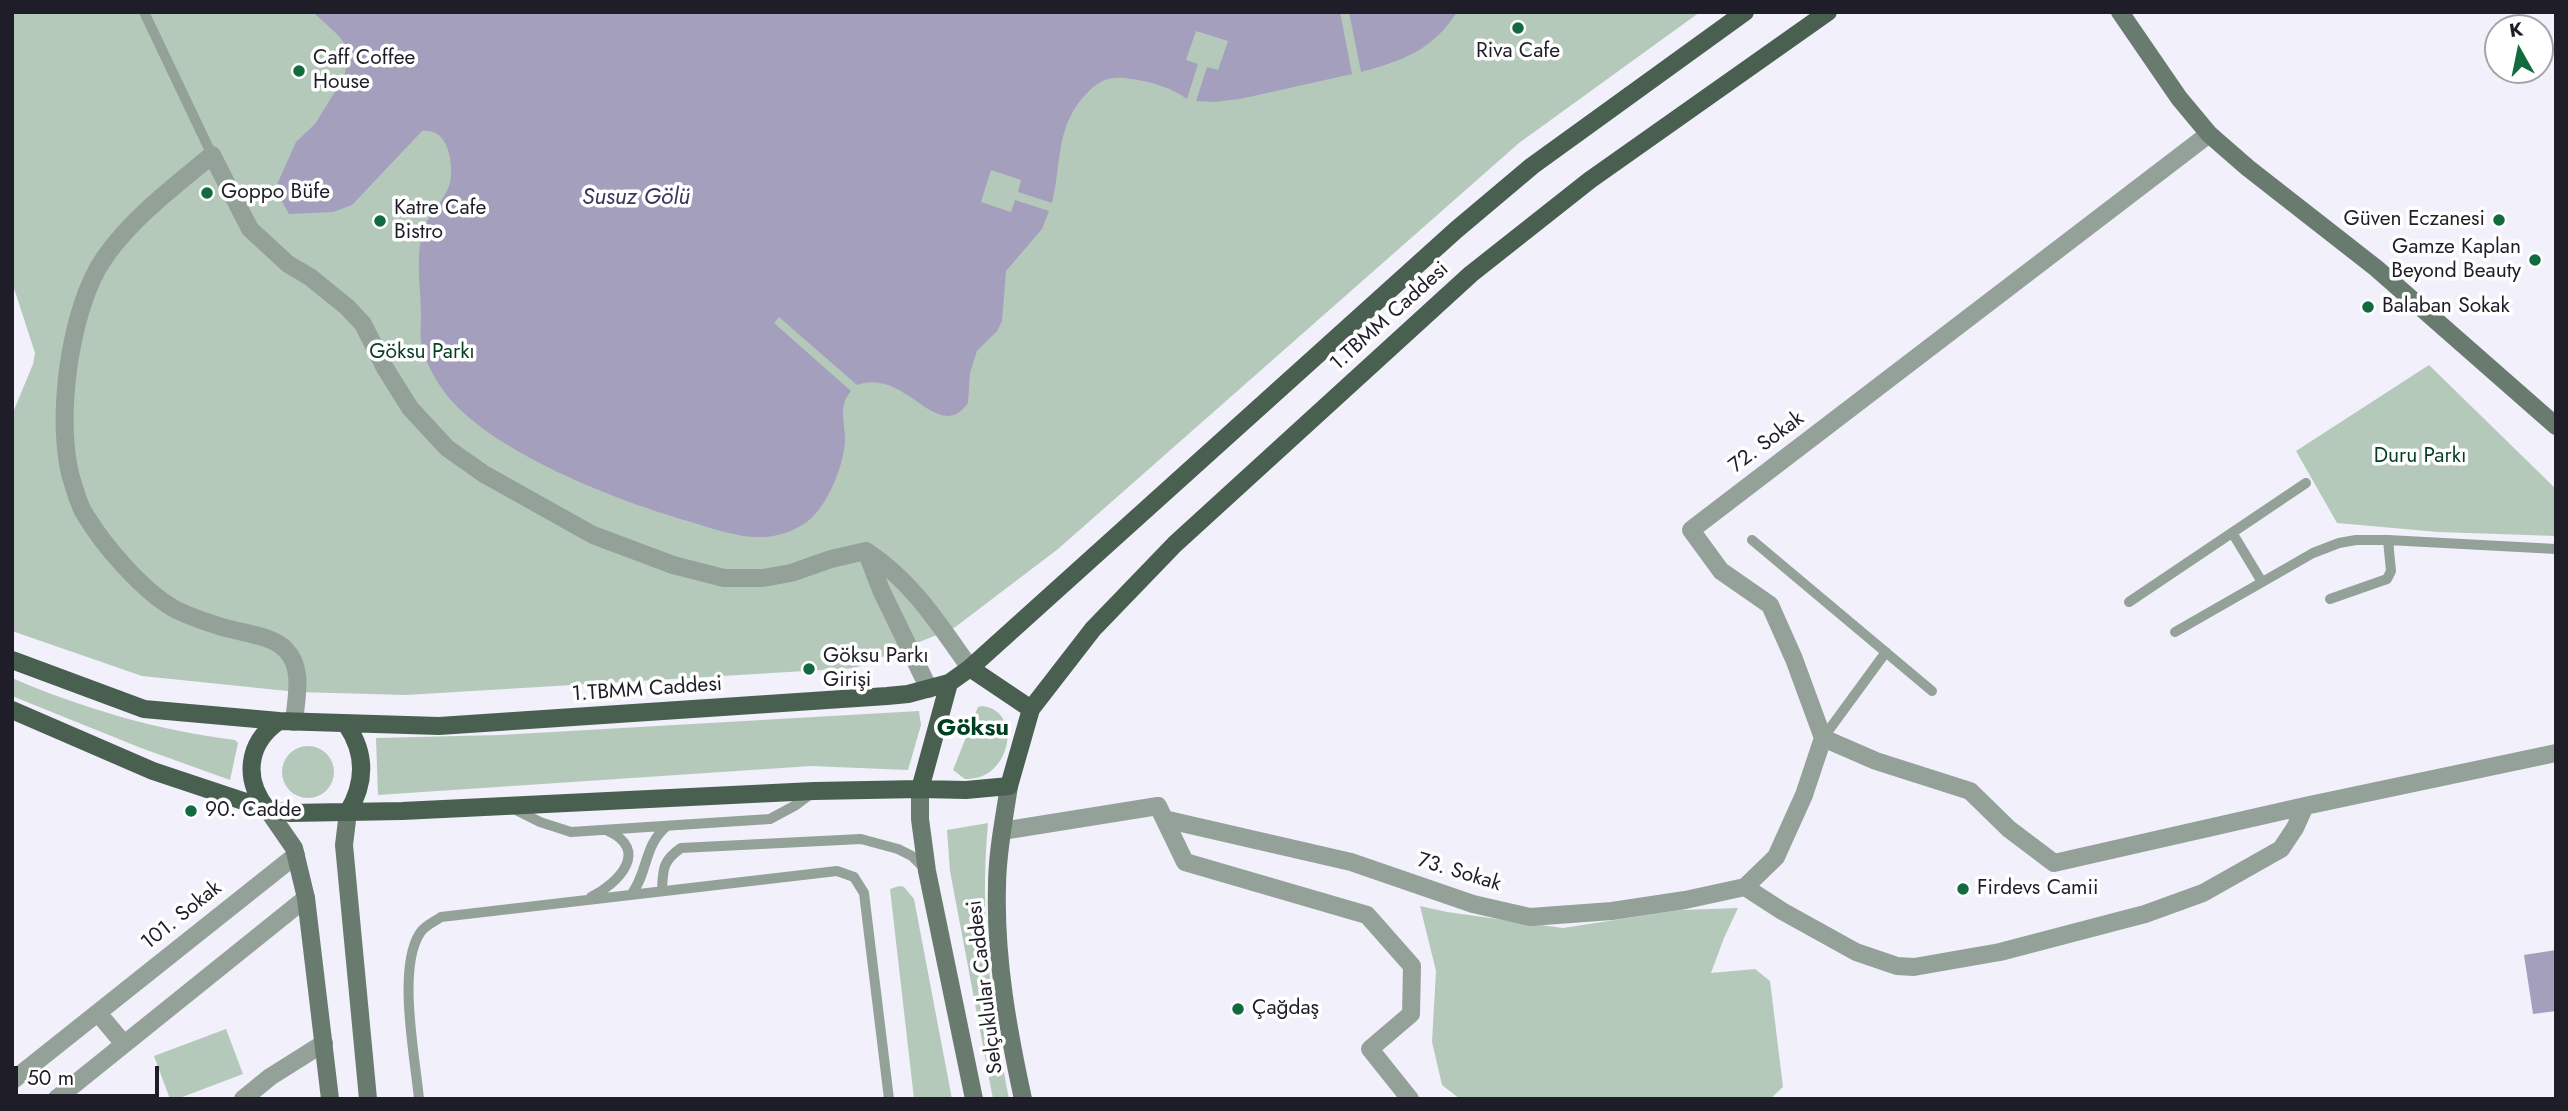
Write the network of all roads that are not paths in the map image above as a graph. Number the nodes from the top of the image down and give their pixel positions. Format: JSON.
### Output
{"nodes":[{"id":1,"x":144,"y":12,"type":"edge"},
{"id":2,"x":1745,"y":12,"type":"edge"},
{"id":3,"x":1828,"y":12,"type":"edge"},
{"id":4,"x":2120,"y":12,"type":"edge"},
{"id":5,"x":2209,"y":134,"type":"junction"},
{"id":6,"x":212,"y":155,"type":"junction"},
{"id":7,"x":2556,"y":426,"type":"edge"},
{"id":8,"x":2306,"y":484,"type":"dead end"},
{"id":9,"x":2234,"y":534,"type":"junction"},
{"id":10,"x":1752,"y":540,"type":"dead end"},
{"id":11,"x":2388,"y":540,"type":"junction"},
{"id":12,"x":2556,"y":549,"type":"edge"},
{"id":13,"x":866,"y":551,"type":"junction"},
{"id":14,"x":2262,"y":582,"type":"junction"},
{"id":15,"x":2330,"y":599,"type":"dead end"},
{"id":16,"x":2129,"y":602,"type":"dead end"},
{"id":17,"x":2175,"y":632,"type":"dead end"},
{"id":18,"x":1886,"y":652,"type":"junction"},
{"id":19,"x":12,"y":660,"type":"edge"},
{"id":20,"x":970,"y":668,"type":"junction"},
{"id":21,"x":949,"y":683,"type":"junction"},
{"id":22,"x":929,"y":689,"type":"junction"},
{"id":23,"x":1932,"y":691,"type":"dead end"},
{"id":24,"x":1031,"y":709,"type":"junction"},
{"id":25,"x":12,"y":710,"type":"edge"},
{"id":26,"x":287,"y":721,"type":"junction"},
{"id":27,"x":346,"y":724,"type":"junction"},
{"id":28,"x":1823,"y":738,"type":"junction"},
{"id":29,"x":2556,"y":753,"type":"edge"},
{"id":30,"x":1009,"y":786,"type":"junction"},
{"id":31,"x":920,"y":789,"type":"junction"},
{"id":32,"x":814,"y":791,"type":"junction"},
{"id":33,"x":507,"y":805,"type":"junction"},
{"id":34,"x":2305,"y":806,"type":"junction"},
{"id":35,"x":267,"y":809,"type":"junction"},
{"id":36,"x":348,"y":812,"type":"junction"},
{"id":37,"x":1164,"y":818,"type":"junction"},
{"id":38,"x":667,"y":826,"type":"junction"},
{"id":39,"x":605,"y":830,"type":"junction"},
{"id":40,"x":1002,"y":831,"type":"junction"},
{"id":41,"x":296,"y":855,"type":"junction"},
{"id":42,"x":927,"y":871,"type":"junction"},
{"id":43,"x":1745,"y":887,"type":"junction"},
{"id":44,"x":662,"y":891,"type":"junction"},
{"id":45,"x":631,"y":895,"type":"junction"},
{"id":46,"x":306,"y":898,"type":"junction"},
{"id":47,"x":584,"y":900,"type":"junction"},
{"id":48,"x":98,"y":1013,"type":"junction"},
{"id":49,"x":324,"y":1043,"type":"junction"},
{"id":50,"x":124,"y":1044,"type":"junction"},
{"id":51,"x":12,"y":1081,"type":"edge"},
{"id":52,"x":56,"y":1099,"type":"edge"},
{"id":53,"x":243,"y":1099,"type":"edge"},
{"id":54,"x":330,"y":1099,"type":"edge"},
{"id":55,"x":368,"y":1099,"type":"edge"},
{"id":56,"x":419,"y":1099,"type":"edge"},
{"id":57,"x":889,"y":1099,"type":"edge"},
{"id":58,"x":974,"y":1099,"type":"edge"},
{"id":59,"x":1023,"y":1099,"type":"edge"},
{"id":60,"x":1410,"y":1099,"type":"edge"}],
"edges":[{"from":1,"to":6,"type":"lane"},
{"from":2,"to":20,"type":"main road","name":"1.TBMM Caddesi"},
{"from":3,"to":24,"type":"main road","name":"1.TBMM Caddesi"},
{"from":4,"to":5,"type":"street"},
{"from":5,"to":7,"type":"street"},
{"from":5,"to":28,"type":"street","name":"72. Sokak"},
{"from":6,"to":13,"type":"street"},
{"from":6,"to":26,"type":"street"},
{"from":8,"to":9,"type":"lane"},
{"from":9,"to":14,"type":"lane"},
{"from":9,"to":16,"type":"lane"},
{"from":10,"to":18,"type":"lane"},
{"from":11,"to":12,"type":"lane"},
{"from":11,"to":14,"type":"lane"},
{"from":11,"to":15,"type":"lane"},
{"from":13,"to":20,"type":"street"},
{"from":13,"to":22,"type":"street"},
{"from":14,"to":17,"type":"lane"},
{"from":18,"to":23,"type":"lane"},
{"from":18,"to":28,"type":"lane"},
{"from":19,"to":26,"type":"main road"},
{"from":20,"to":21,"type":"main road","name":"1.TBMM Caddesi"},
{"from":20,"to":24,"type":"main road"},
{"from":21,"to":22,"type":"main road","name":"1.TBMM Caddesi"},
{"from":21,"to":31,"type":"main road"},
{"from":22,"to":27,"type":"main road","name":"1.TBMM Caddesi"},
{"from":24,"to":30,"type":"main road"},
{"from":25,"to":35,"type":"main road"},
{"from":26,"to":27,"type":"main road"},
{"from":26,"to":35,"type":"main road"},
{"from":27,"to":36,"type":"main road"},
{"from":28,"to":34,"type":"street"},
{"from":28,"to":43,"type":"street"},
{"from":29,"to":34,"type":"street"},
{"from":30,"to":31,"type":"main road"},
{"from":30,"to":40,"type":"street","name":"Selçuklular Caddesi"},
{"from":31,"to":32,"type":"main road"},
{"from":31,"to":42,"type":"street","name":"Selçuklular Caddesi"},
{"from":32,"to":33,"type":"main road"},
{"from":32,"to":38,"type":"lane"},
{"from":33,"to":36,"type":"main road"},
{"from":33,"to":39,"type":"lane"},
{"from":34,"to":43,"type":"street"},
{"from":35,"to":36,"type":"main road"},
{"from":35,"to":41,"type":"street"},
{"from":36,"to":55,"type":"street"},
{"from":37,"to":40,"type":"street","name":"73. Sokak"},
{"from":37,"to":43,"type":"street","name":"73. Sokak"},
{"from":37,"to":60,"type":"street"},
{"from":38,"to":39,"type":"lane"},
{"from":38,"to":45,"type":"lane"},
{"from":39,"to":47,"type":"lane"},
{"from":40,"to":59,"type":"street","name":"Selçuklular Caddesi"},
{"from":41,"to":46,"type":"street"},
{"from":41,"to":48,"type":"street","name":"101. Sokak"},
{"from":42,"to":44,"type":"lane"},
{"from":42,"to":58,"type":"street","name":"Selçuklular Caddesi"},
{"from":44,"to":45,"type":"lane"},
{"from":44,"to":57,"type":"lane"},
{"from":45,"to":47,"type":"lane"},
{"from":46,"to":49,"type":"street"},
{"from":46,"to":50,"type":"street"},
{"from":47,"to":56,"type":"lane"},
{"from":48,"to":50,"type":"street"},
{"from":48,"to":51,"type":"street","name":"101. Sokak"},
{"from":49,"to":53,"type":"street"},
{"from":49,"to":54,"type":"street"},
{"from":50,"to":52,"type":"street"}]}
